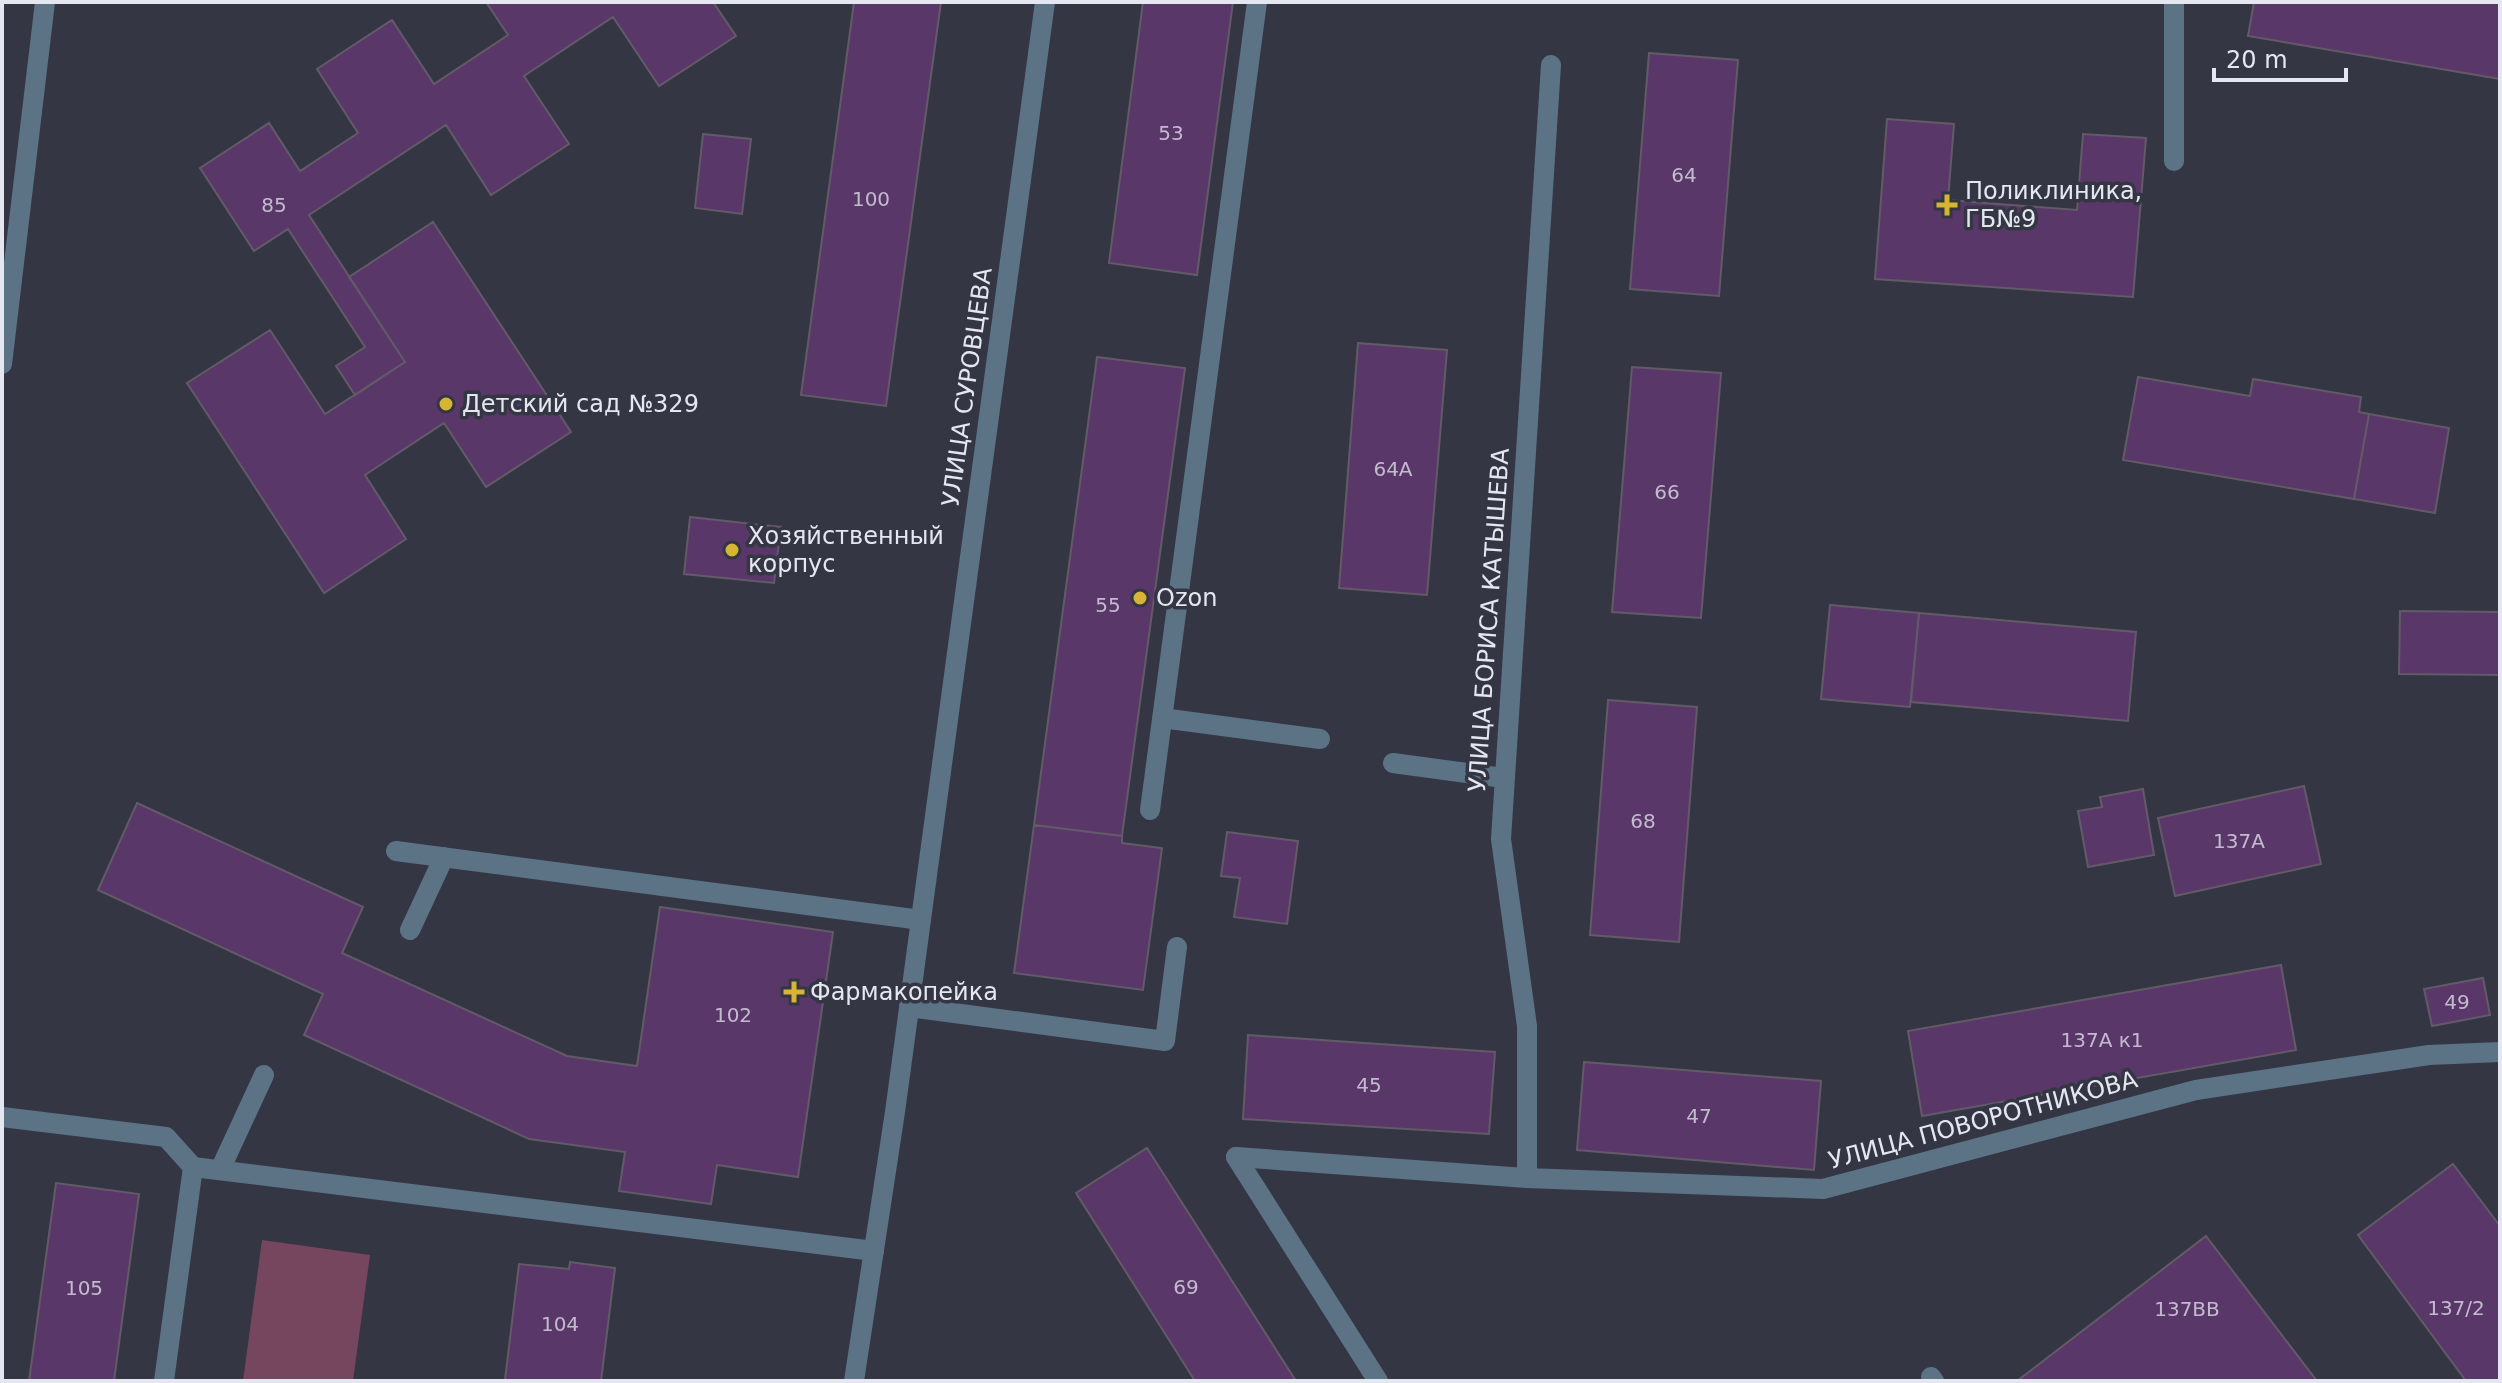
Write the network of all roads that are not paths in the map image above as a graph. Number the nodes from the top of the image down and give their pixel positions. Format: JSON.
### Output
{"nodes":[{"id":1,"x":45,"y":2,"type":"edge"},
{"id":2,"x":1045,"y":2,"type":"edge"},
{"id":3,"x":1257,"y":2,"type":"edge"},
{"id":4,"x":2174,"y":2,"type":"edge"},
{"id":5,"x":1551,"y":65,"type":"dead end"},
{"id":6,"x":2174,"y":161,"type":"dead end"},
{"id":7,"x":2,"y":364,"type":"edge"},
{"id":8,"x":1162,"y":718,"type":"junction"},
{"id":9,"x":1320,"y":739,"type":"dead end"},
{"id":10,"x":1393,"y":763,"type":"dead end"},
{"id":11,"x":1504,"y":778,"type":"junction"},
{"id":12,"x":1150,"y":810,"type":"dead end"},
{"id":13,"x":396,"y":851,"type":"dead end"},
{"id":14,"x":444,"y":857,"type":"junction"},
{"id":15,"x":921,"y":920,"type":"junction"},
{"id":16,"x":410,"y":930,"type":"dead end"},
{"id":17,"x":1177,"y":947,"type":"dead end"},
{"id":18,"x":909,"y":1007,"type":"junction"},
{"id":19,"x":2500,"y":1052,"type":"edge"},
{"id":20,"x":264,"y":1075,"type":"dead end"},
{"id":21,"x":2,"y":1117,"type":"edge"},
{"id":22,"x":193,"y":1167,"type":"junction"},
{"id":23,"x":220,"y":1170,"type":"junction"},
{"id":24,"x":1527,"y":1178,"type":"junction"},
{"id":25,"x":874,"y":1251,"type":"junction"},
{"id":26,"x":164,"y":1381,"type":"edge"},
{"id":27,"x":854,"y":1381,"type":"edge"},
{"id":28,"x":1378,"y":1381,"type":"edge"}],
"edges":[{"from":1,"to":7,"type":"street"},
{"from":2,"to":15,"type":"street","name":"УЛИЦА СУРОВЦЕВА"},
{"from":3,"to":8,"type":"street"},
{"from":4,"to":6,"type":"street"},
{"from":5,"to":11,"type":"street","name":"УЛИЦА БОРИСА КАТЫШЕВА"},
{"from":8,"to":9,"type":"street"},
{"from":8,"to":12,"type":"street"},
{"from":10,"to":11,"type":"street"},
{"from":11,"to":24,"type":"street","name":"УЛИЦА БОРИСА КАТЫШЕВА"},
{"from":13,"to":14,"type":"street"},
{"from":14,"to":15,"type":"street"},
{"from":14,"to":16,"type":"street"},
{"from":15,"to":18,"type":"street","name":"УЛИЦА СУРОВЦЕВА"},
{"from":17,"to":18,"type":"street"},
{"from":18,"to":25,"type":"street","name":"УЛИЦА СУРОВЦЕВА"},
{"from":19,"to":24,"type":"street","name":"УЛИЦА ПОВОРОТНИКОВА"},
{"from":20,"to":23,"type":"street"},
{"from":21,"to":22,"type":"street"},
{"from":22,"to":23,"type":"street"},
{"from":22,"to":26,"type":"street"},
{"from":23,"to":25,"type":"street"},
{"from":24,"to":28,"type":"street","name":"УЛИЦА ПОВОРОТНИКОВА"},
{"from":25,"to":27,"type":"street","name":"УЛИЦА СУРОВЦЕВА"}]}
